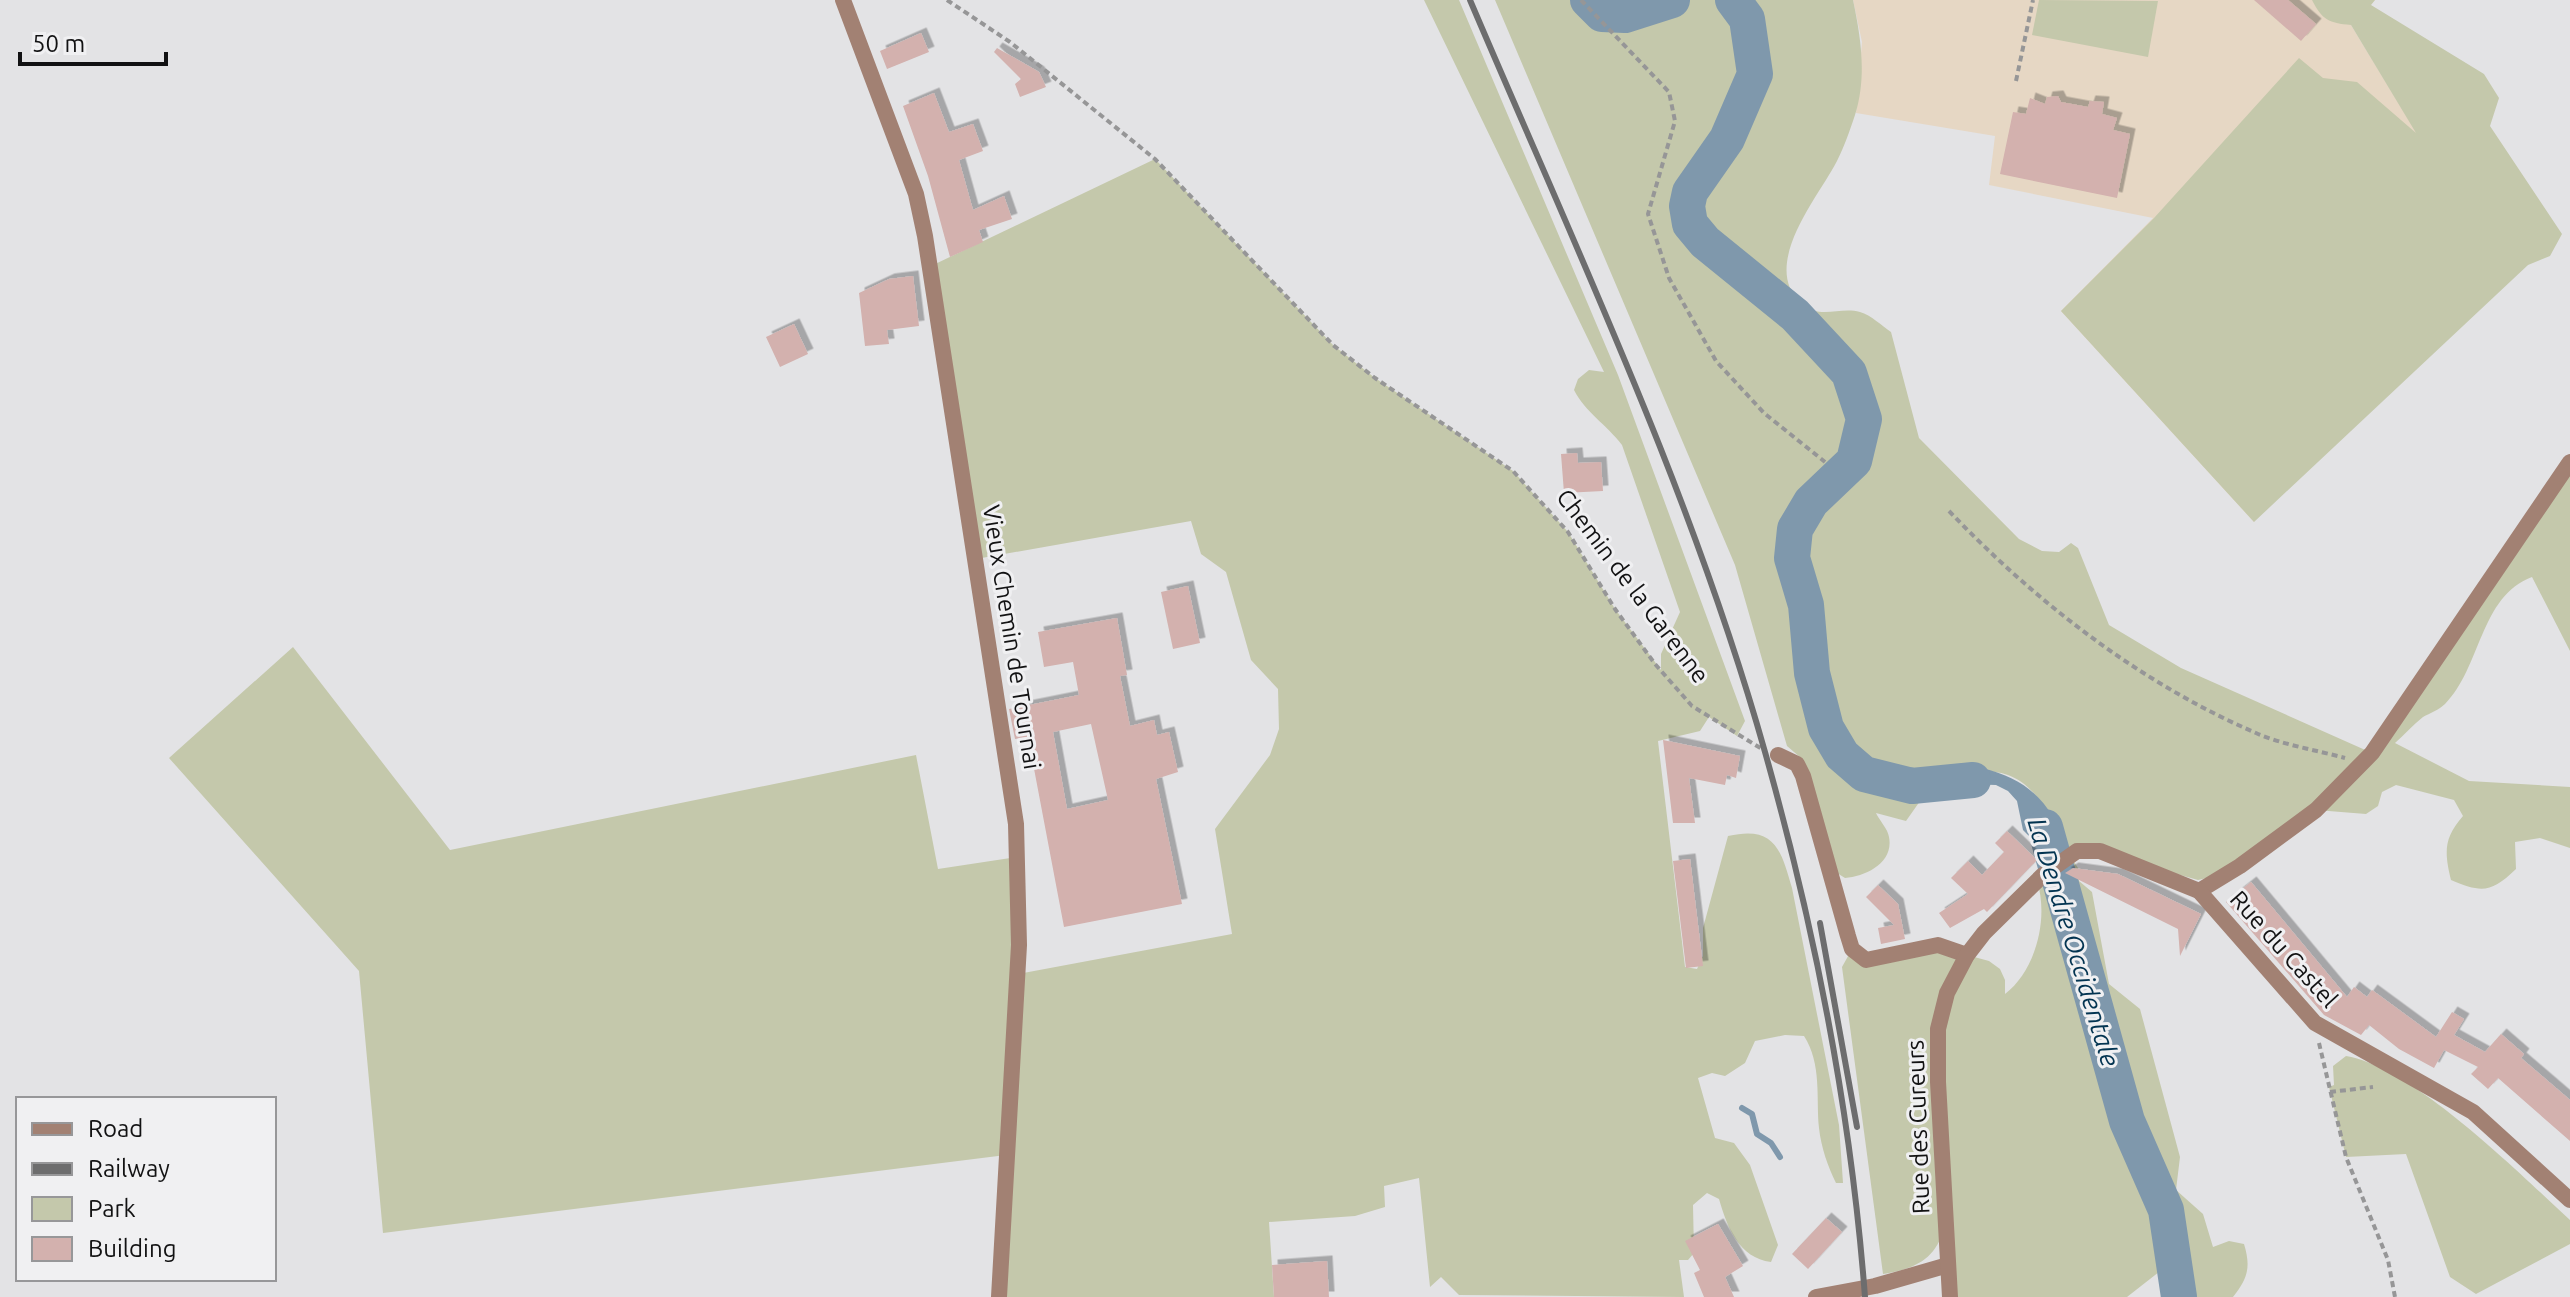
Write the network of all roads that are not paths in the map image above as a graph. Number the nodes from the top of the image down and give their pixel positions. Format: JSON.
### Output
{"nodes":[{"id":1,"x":843,"y":0,"type":"edge"},
{"id":2,"x":2570,"y":462,"type":"edge"},
{"id":3,"x":1778,"y":755,"type":"road end"},
{"id":4,"x":2199,"y":891,"type":"junction"},
{"id":5,"x":1967,"y":955,"type":"junction"},
{"id":6,"x":2570,"y":1200,"type":"edge"},
{"id":7,"x":1948,"y":1265,"type":"junction"},
{"id":8,"x":999,"y":1297,"type":"edge"},
{"id":9,"x":1816,"y":1297,"type":"edge"},
{"id":10,"x":1950,"y":1297,"type":"edge"}],
"edges":[{"from":1,"to":8,"type":"street","name":"Vieux Chemin de Tournai"},
{"from":2,"to":4,"type":"street","name":"Rue du Castel"},
{"from":3,"to":5,"type":"street"},
{"from":4,"to":5,"type":"street","name":"Rue des Cureurs"},
{"from":4,"to":6,"type":"street","name":"Rue du Castel"},
{"from":5,"to":7,"type":"street","name":"Rue des Cureurs"},
{"from":7,"to":9,"type":"street"},
{"from":7,"to":10,"type":"street","name":"Rue des Cureurs"}]}
